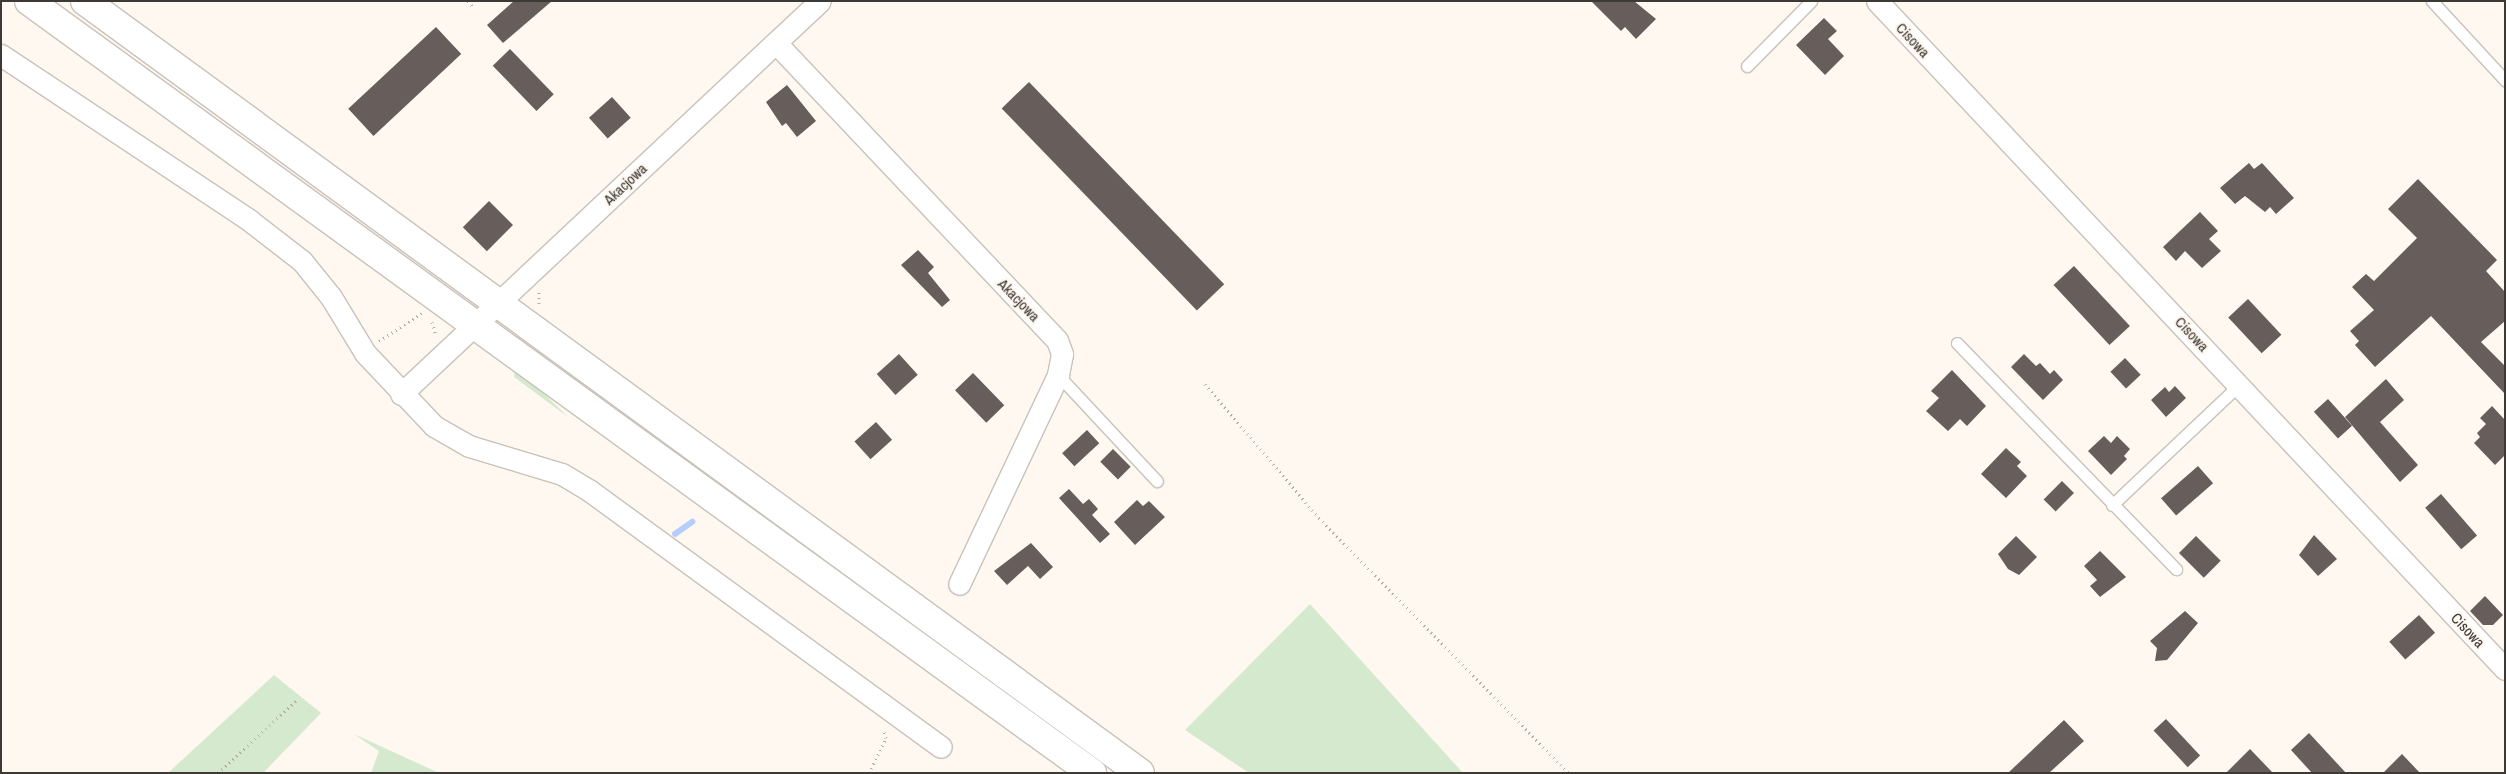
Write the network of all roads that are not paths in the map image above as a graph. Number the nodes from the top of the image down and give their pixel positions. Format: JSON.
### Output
{"nodes":[{"id":1,"x":29,"y":1,"type":"edge"},
{"id":2,"x":85,"y":1,"type":"edge"},
{"id":3,"x":820,"y":1,"type":"edge"},
{"id":4,"x":1811,"y":1,"type":"edge"},
{"id":5,"x":1877,"y":1,"type":"edge"},
{"id":6,"x":2432,"y":1,"type":"edge"},
{"id":7,"x":776,"y":43,"type":"junction"},
{"id":8,"x":1,"y":54,"type":"edge"},
{"id":9,"x":1748,"y":66,"type":"dead end"},
{"id":10,"x":2505,"y":80,"type":"edge"},
{"id":11,"x":497,"y":302,"type":"junction"},
{"id":12,"x":473,"y":324,"type":"junction"},
{"id":13,"x":1957,"y":343,"type":"dead end"},
{"id":14,"x":1058,"y":375,"type":"junction"},
{"id":15,"x":2239,"y":384,"type":"junction"},
{"id":16,"x":402,"y":394,"type":"junction"},
{"id":17,"x":1157,"y":481,"type":"dead end"},
{"id":18,"x":2112,"y":504,"type":"junction"},
{"id":19,"x":2176,"y":569,"type":"dead end"},
{"id":20,"x":959,"y":584,"type":"dead end"},
{"id":21,"x":2505,"y":669,"type":"edge"},
{"id":22,"x":941,"y":747,"type":"dead end"},
{"id":23,"x":1092,"y":773,"type":"edge"},
{"id":24,"x":1140,"y":773,"type":"edge"}],
"edges":[{"from":1,"to":12,"type":"main road"},
{"from":2,"to":11,"type":"main road"},
{"from":3,"to":7,"type":"street","name":"Akacjowa"},
{"from":4,"to":9,"type":"lane"},
{"from":5,"to":15,"type":"street","name":"Cisowa"},
{"from":6,"to":10,"type":"lane"},
{"from":7,"to":11,"type":"street","name":"Akacjowa"},
{"from":7,"to":14,"type":"street","name":"Akacjowa"},
{"from":8,"to":16,"type":"street"},
{"from":11,"to":12,"type":"street","name":"Akacjowa"},
{"from":11,"to":24,"type":"main road"},
{"from":12,"to":16,"type":"street","name":"Akacjowa"},
{"from":12,"to":23,"type":"main road"},
{"from":13,"to":18,"type":"lane"},
{"from":14,"to":17,"type":"lane"},
{"from":14,"to":20,"type":"street"},
{"from":15,"to":18,"type":"lane"},
{"from":15,"to":21,"type":"street","name":"Cisowa"},
{"from":16,"to":22,"type":"street"},
{"from":18,"to":19,"type":"lane"}]}
